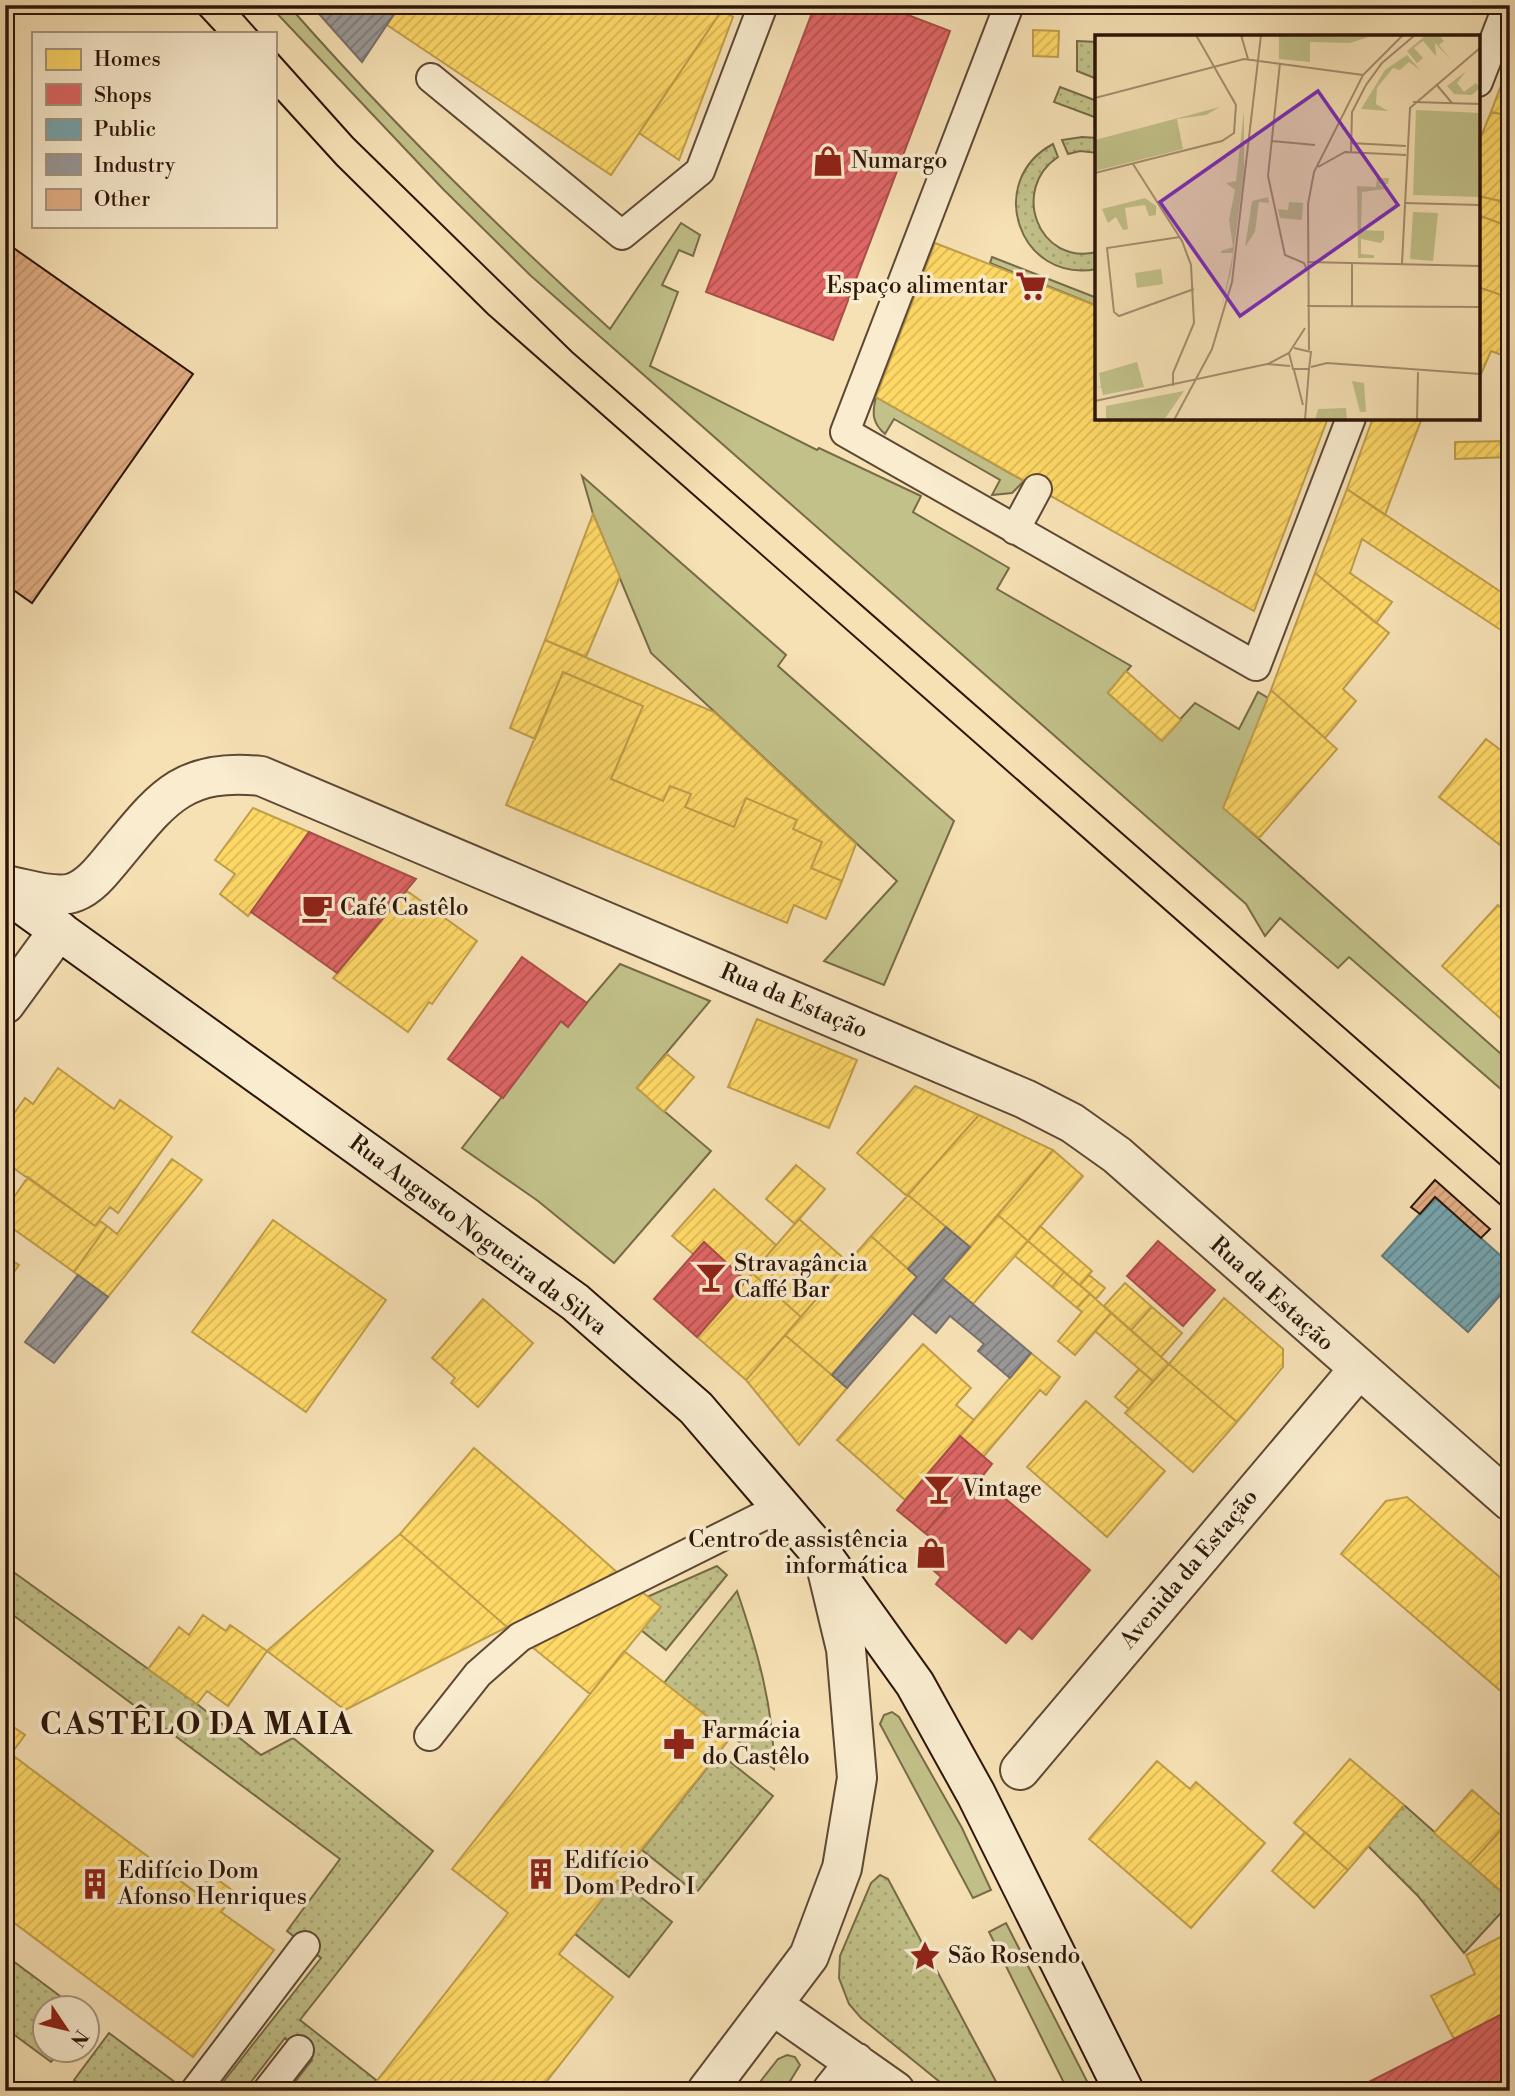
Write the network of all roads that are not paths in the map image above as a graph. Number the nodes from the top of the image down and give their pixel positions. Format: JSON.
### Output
{"nodes":[{"id":1,"x":763,"y":5,"type":"edge"},
{"id":2,"x":1009,"y":5,"type":"edge"},
{"id":3,"x":1507,"y":5,"type":"edge"},
{"id":4,"x":1480,"y":77,"type":"edge"},
{"id":5,"x":431,"y":78,"type":"dead end"},
{"id":6,"x":1350,"y":420,"type":"edge"},
{"id":7,"x":1037,"y":489,"type":"dead end"},
{"id":8,"x":1016,"y":530,"type":"junction"},
{"id":9,"x":5,"y":885,"type":"edge"},
{"id":10,"x":5,"y":892,"type":"edge"},
{"id":11,"x":59,"y":930,"type":"junction"},
{"id":12,"x":5,"y":1004,"type":"edge"},
{"id":13,"x":1358,"y":1370,"type":"junction"},
{"id":14,"x":1510,"y":1501,"type":"edge"},
{"id":15,"x":781,"y":1507,"type":"junction"},
{"id":16,"x":824,"y":1557,"type":"junction"},
{"id":17,"x":429,"y":1736,"type":"dead end"},
{"id":18,"x":1020,"y":1770,"type":"dead end"},
{"id":19,"x":305,"y":1946,"type":"dead end"},
{"id":20,"x":774,"y":2006,"type":"junction"},
{"id":21,"x":299,"y":2050,"type":"dead end"},
{"id":22,"x":843,"y":2076,"type":"edge"},
{"id":23,"x":195,"y":2091,"type":"edge"},
{"id":24,"x":267,"y":2091,"type":"edge"},
{"id":25,"x":707,"y":2091,"type":"edge"},
{"id":26,"x":895,"y":2091,"type":"edge"},
{"id":27,"x":1124,"y":2091,"type":"edge"}],
"edges":[{"from":1,"to":5,"type":"lane"},
{"from":2,"to":8,"type":"lane"},
{"from":3,"to":4,"type":"lane"},
{"from":6,"to":8,"type":"lane"},
{"from":7,"to":8,"type":"lane"},
{"from":9,"to":13,"type":"street","name":"Rua da Estação"},
{"from":10,"to":11,"type":"street","name":"Rua Augusto Nogueira da Silva"},
{"from":11,"to":12,"type":"street"},
{"from":11,"to":15,"type":"street","name":"Rua Augusto Nogueira da Silva"},
{"from":13,"to":14,"type":"street","name":"Rua da Estação"},
{"from":13,"to":18,"type":"street","name":"Avenida da Estação"},
{"from":15,"to":16,"type":"street","name":"Rua Augusto Nogueira da Silva"},
{"from":15,"to":17,"type":"lane"},
{"from":16,"to":20,"type":"street"},
{"from":16,"to":27,"type":"street","name":"Rua Augusto Nogueira da Silva"},
{"from":19,"to":23,"type":"lane"},
{"from":20,"to":22,"type":"street"},
{"from":20,"to":25,"type":"street"},
{"from":21,"to":24,"type":"lane"},
{"from":22,"to":26,"type":"street"}]}
